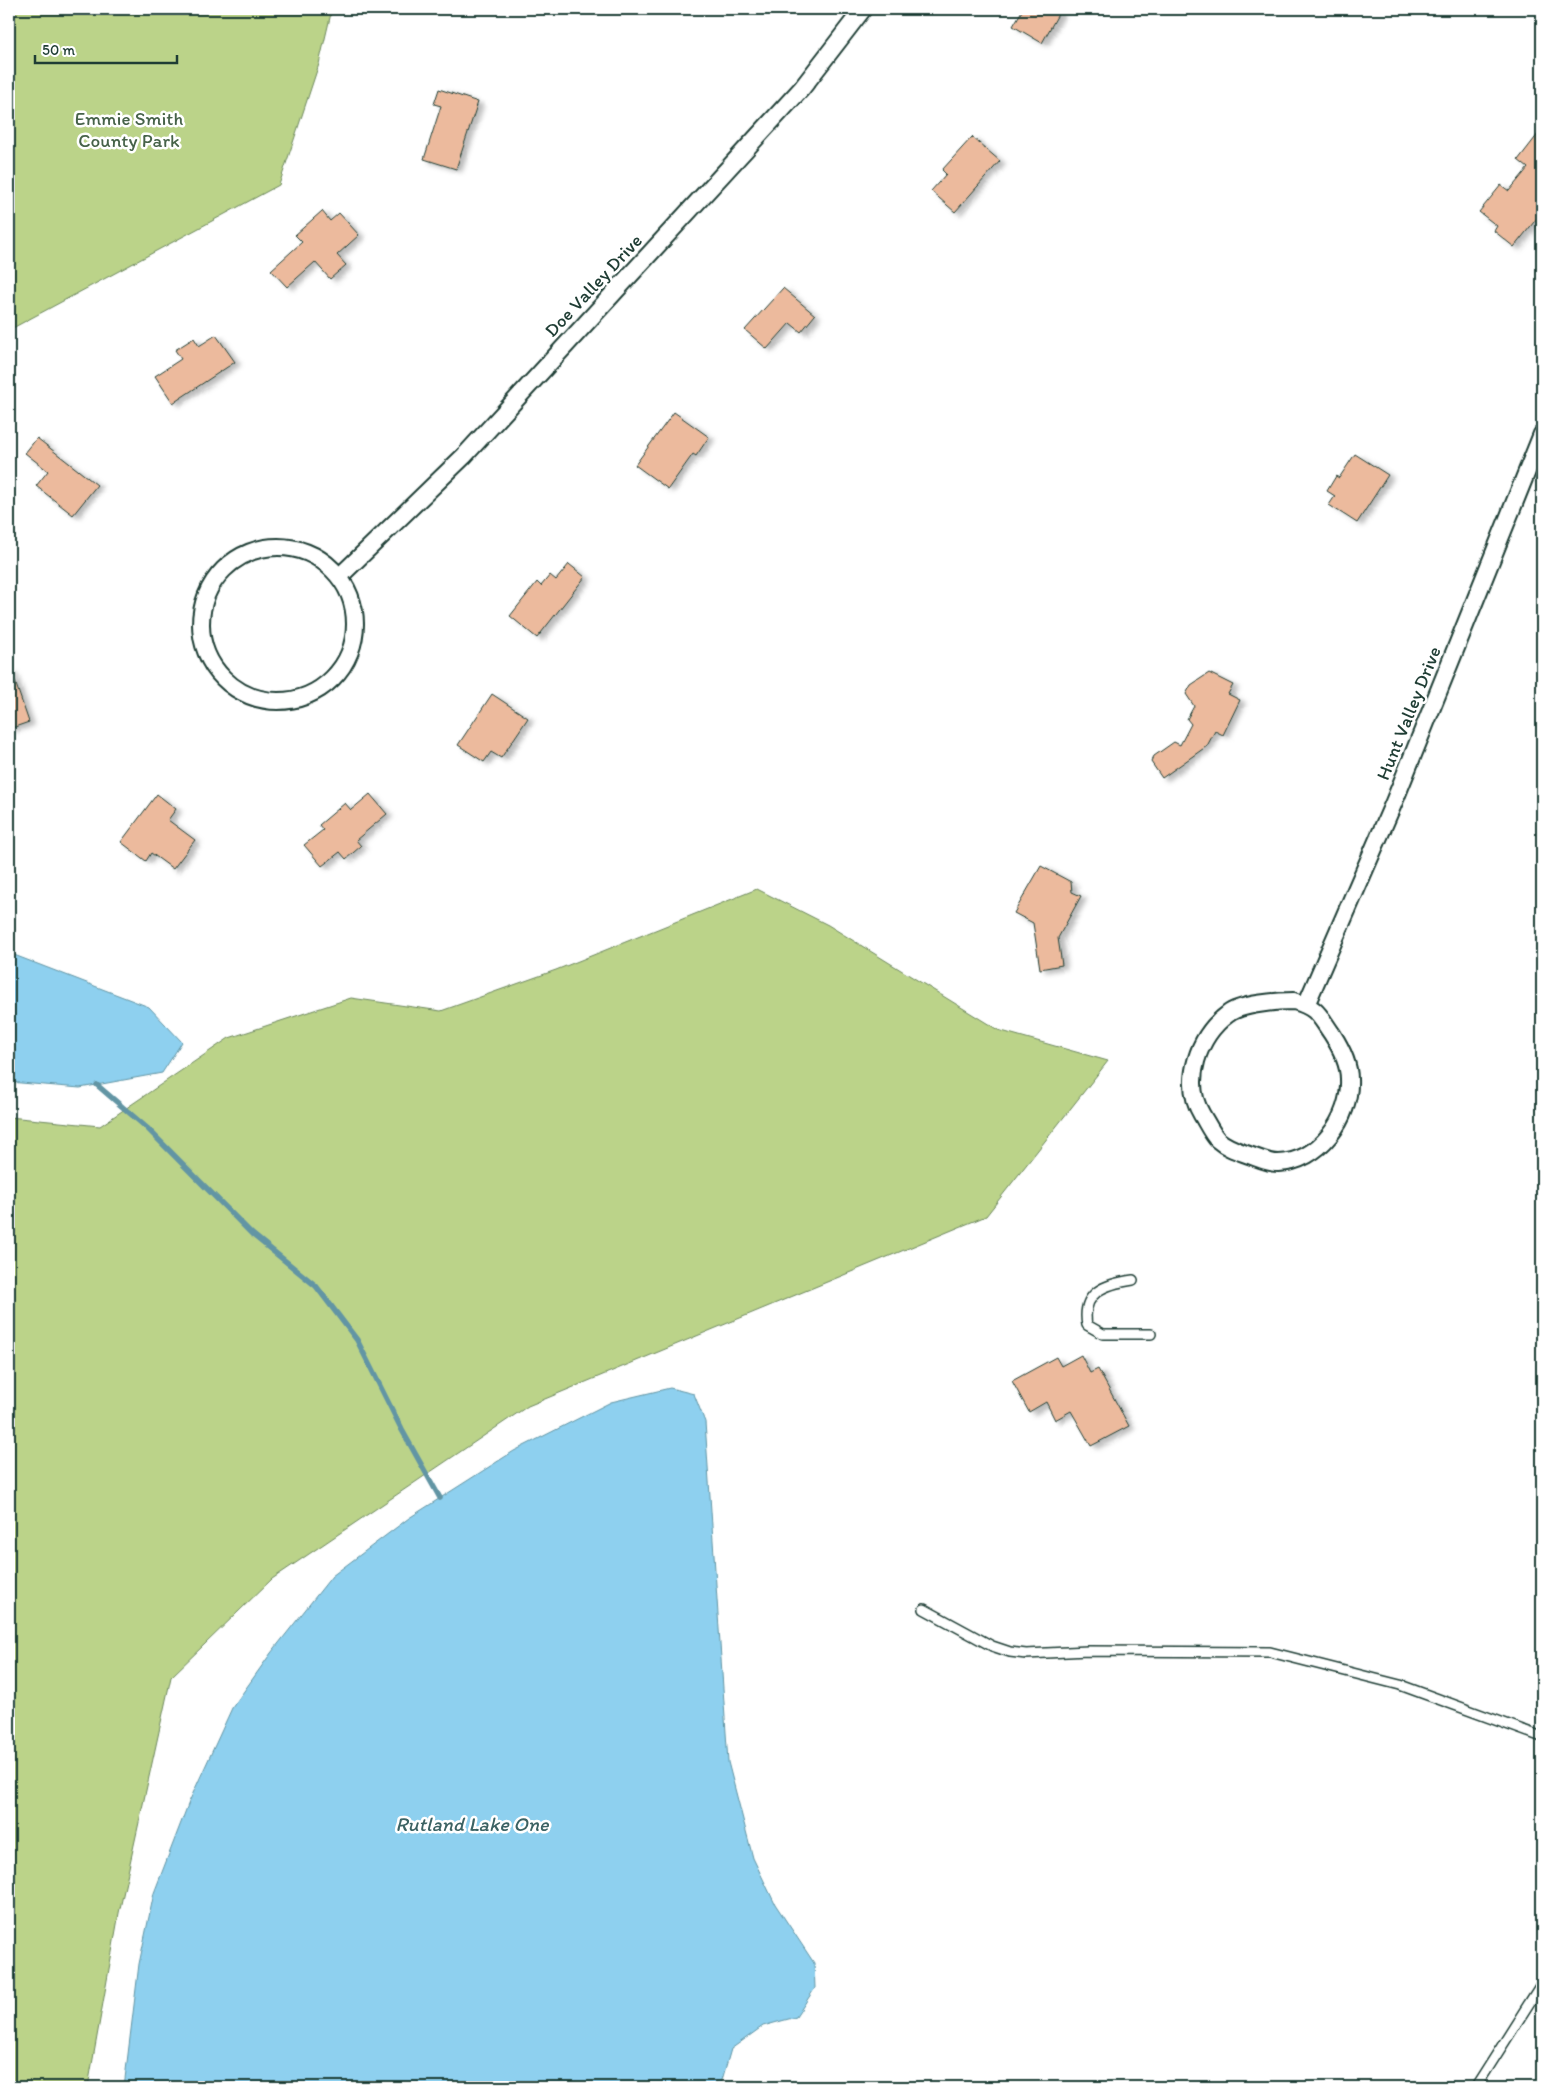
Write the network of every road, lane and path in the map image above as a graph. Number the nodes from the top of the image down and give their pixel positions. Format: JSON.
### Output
{"nodes":[{"id":1,"x":863,"y":9,"type":"edge"},
{"id":2,"x":1542,"y":434,"type":"edge"},
{"id":3,"x":340,"y":577,"type":"junction"},
{"id":4,"x":1306,"y":1005,"type":"junction"},
{"id":5,"x":1132,"y":1280,"type":"dead end"},
{"id":6,"x":1151,"y":1334,"type":"dead end"},
{"id":7,"x":924,"y":1609,"type":"dead end"},
{"id":8,"x":1542,"y":1737,"type":"edge"},
{"id":9,"x":1542,"y":1983,"type":"edge"},
{"id":10,"x":1476,"y":2087,"type":"edge"}],
"edges":[{"from":1,"to":3,"type":"street","name":"Doe Valley Drive"},
{"from":2,"to":4,"type":"street","name":"Hunt Valley Drive"},
{"from":3,"to":3,"type":"street"},
{"from":4,"to":4,"type":"street"},
{"from":5,"to":6,"type":"lane"},
{"from":7,"to":8,"type":"lane"},
{"from":9,"to":10,"type":"lane"}]}
